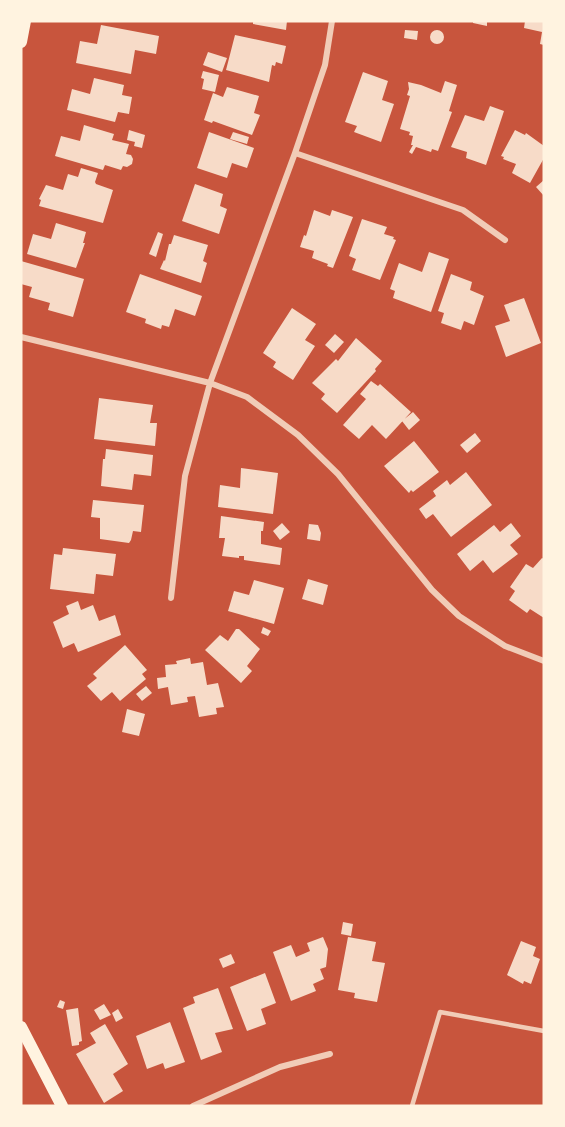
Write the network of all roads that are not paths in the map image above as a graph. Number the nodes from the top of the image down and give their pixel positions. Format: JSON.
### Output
{"nodes":[{"id":1,"x":25,"y":21,"type":"edge"},
{"id":2,"x":332,"y":21,"type":"edge"},
{"id":3,"x":21,"y":42,"type":"edge"},
{"id":4,"x":295,"y":153,"type":"junction"},
{"id":5,"x":506,"y":240,"type":"dead end"},
{"id":6,"x":21,"y":337,"type":"edge"},
{"id":7,"x":210,"y":383,"type":"junction"},
{"id":8,"x":171,"y":598,"type":"dead end"},
{"id":9,"x":544,"y":661,"type":"edge"},
{"id":10,"x":21,"y":1028,"type":"edge"},
{"id":11,"x":544,"y":1031,"type":"edge"},
{"id":12,"x":330,"y":1054,"type":"dead end"},
{"id":13,"x":62,"y":1106,"type":"edge"},
{"id":14,"x":193,"y":1106,"type":"edge"},
{"id":15,"x":412,"y":1106,"type":"edge"}],
"edges":[{"from":1,"to":3,"type":"main road"},
{"from":2,"to":4,"type":"street"},
{"from":4,"to":5,"type":"street"},
{"from":4,"to":7,"type":"street"},
{"from":6,"to":7,"type":"street"},
{"from":7,"to":8,"type":"street"},
{"from":7,"to":9,"type":"street"},
{"from":10,"to":13,"type":"main road"},
{"from":11,"to":15,"type":"lane"},
{"from":12,"to":14,"type":"street"}]}
